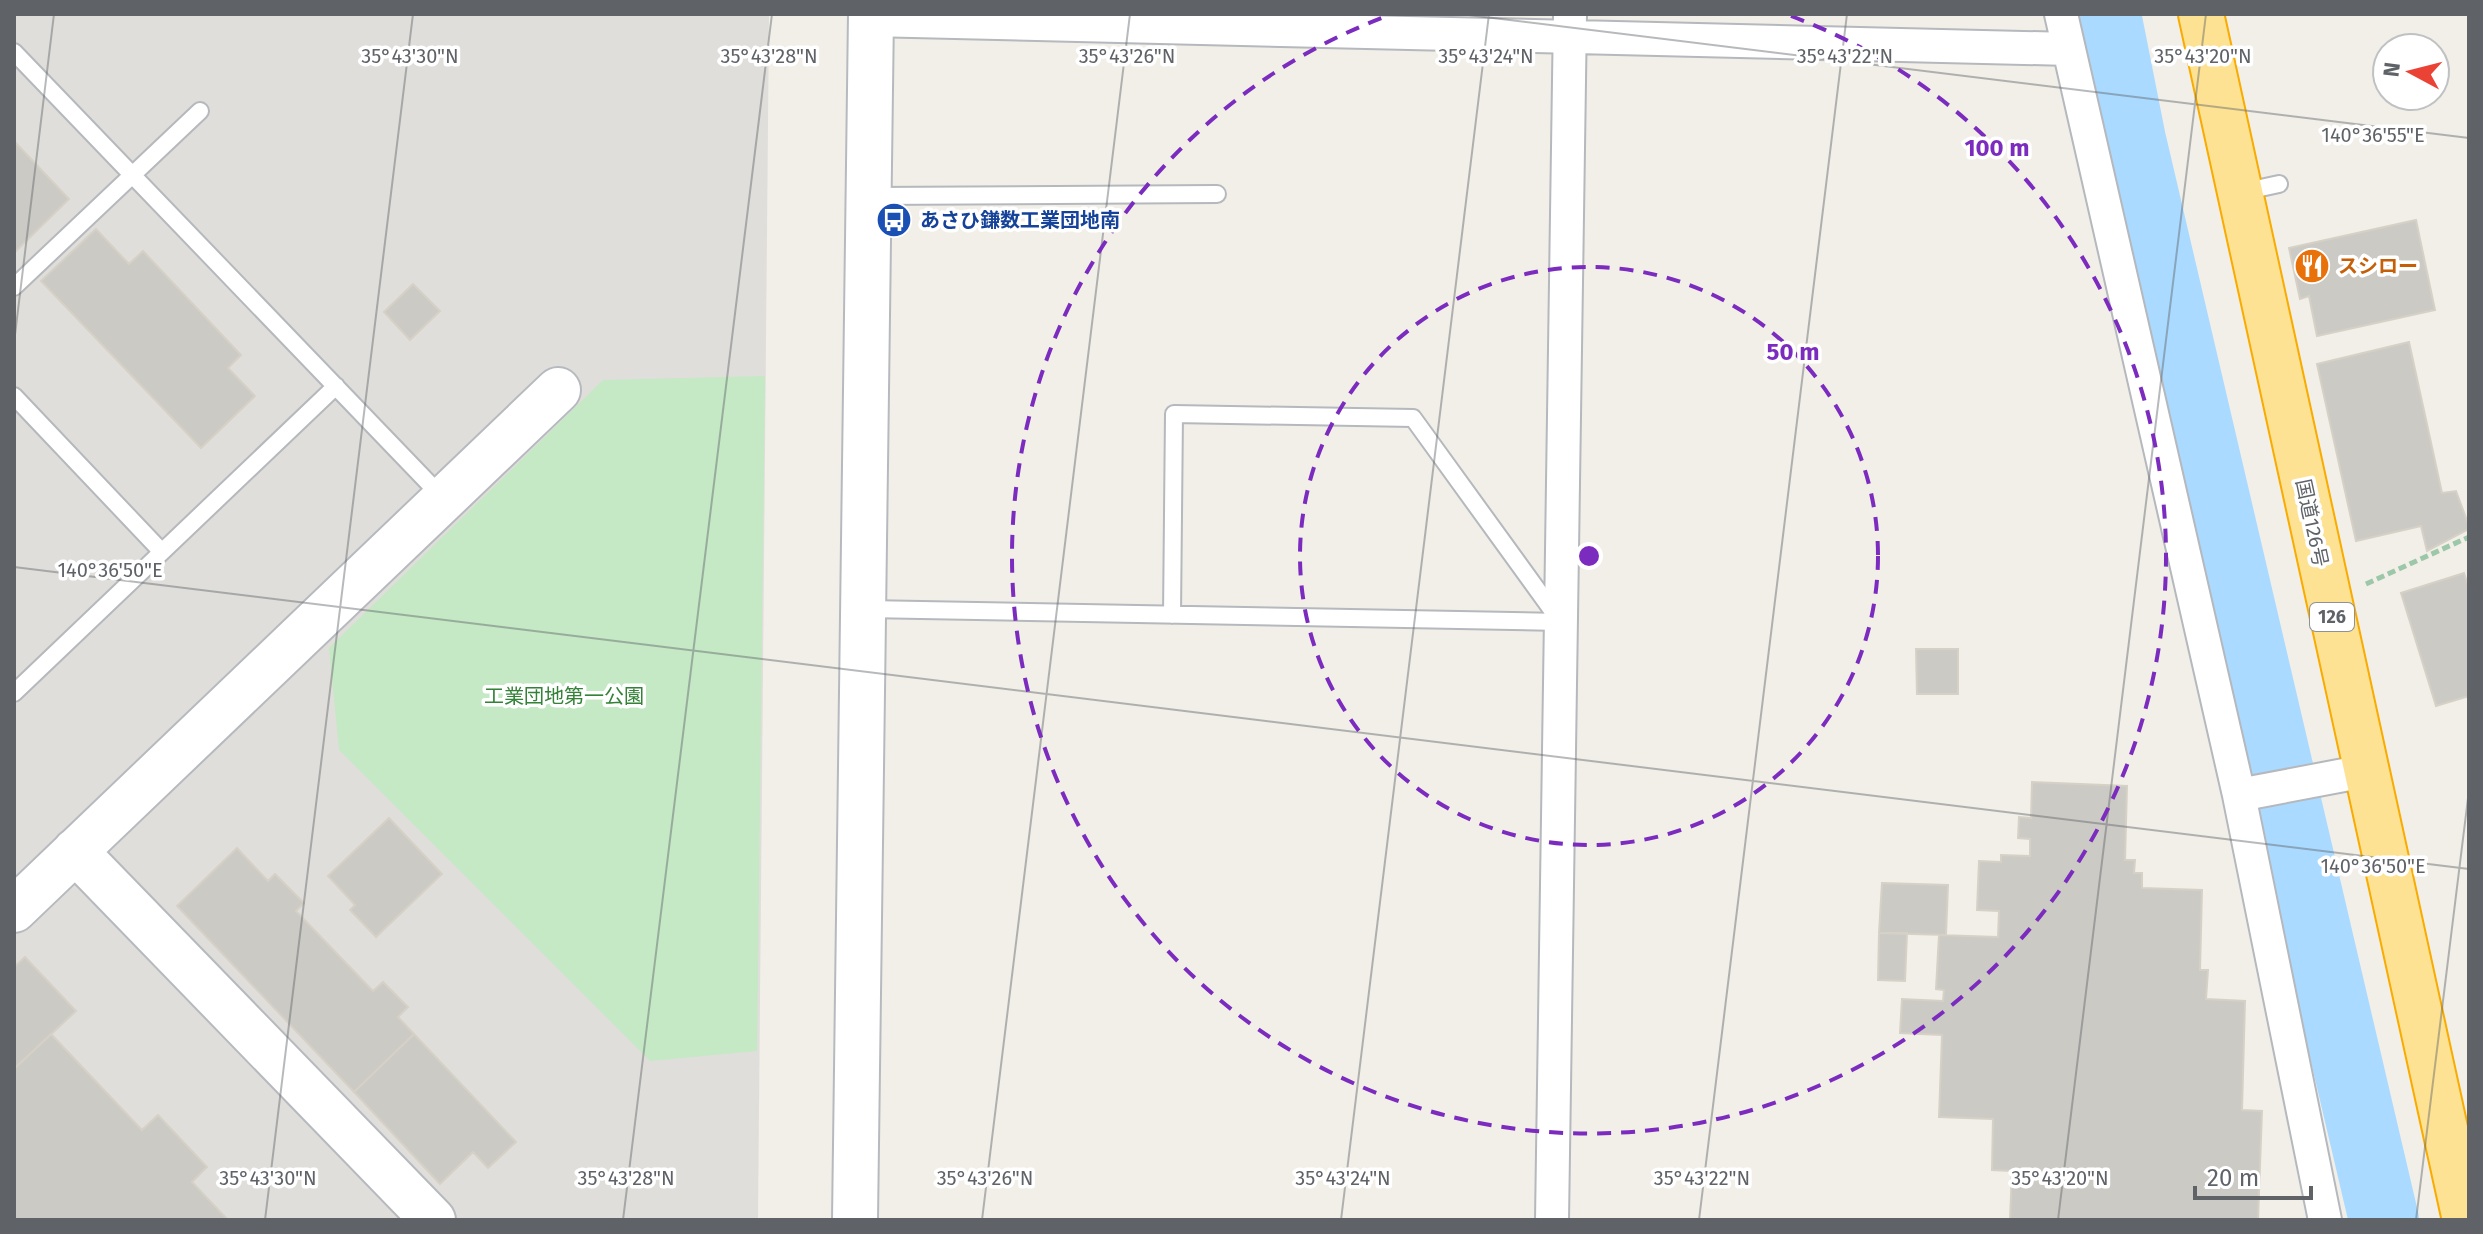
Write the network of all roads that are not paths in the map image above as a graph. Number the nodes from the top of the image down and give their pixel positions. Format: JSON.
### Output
{"nodes":[{"id":1,"x":2061,"y":14,"type":"edge"},
{"id":2,"x":2201,"y":14,"type":"edge"},
{"id":3,"x":870,"y":17,"type":"edge"},
{"id":4,"x":1570,"y":25,"type":"edge"},
{"id":5,"x":2069,"y":49,"type":"junction"},
{"id":6,"x":14,"y":52,"type":"edge"},
{"id":7,"x":200,"y":111,"type":"dead end"},
{"id":8,"x":132,"y":175,"type":"junction"},
{"id":9,"x":1217,"y":194,"type":"dead end"},
{"id":10,"x":868,"y":196,"type":"junction"},
{"id":11,"x":14,"y":287,"type":"edge"},
{"id":12,"x":336,"y":386,"type":"junction"},
{"id":13,"x":558,"y":390,"type":"dead end"},
{"id":14,"x":14,"y":396,"type":"edge"},
{"id":15,"x":444,"y":500,"type":"junction"},
{"id":16,"x":162,"y":552,"type":"junction"},
{"id":17,"x":863,"y":609,"type":"junction"},
{"id":18,"x":1172,"y":615,"type":"junction"},
{"id":19,"x":1561,"y":622,"type":"junction"},
{"id":20,"x":14,"y":693,"type":"edge"},
{"id":21,"x":2365,"y":771,"type":"junction"},
{"id":22,"x":2239,"y":795,"type":"junction"},
{"id":23,"x":75,"y":851,"type":"junction"},
{"id":24,"x":14,"y":910,"type":"edge"},
{"id":25,"x":433,"y":1220,"type":"edge"},
{"id":26,"x":855,"y":1220,"type":"edge"},
{"id":27,"x":1552,"y":1220,"type":"edge"},
{"id":28,"x":2325,"y":1220,"type":"edge"},
{"id":29,"x":2465,"y":1220,"type":"edge"}],
"edges":[{"from":1,"to":5,"type":"street"},
{"from":2,"to":21,"type":"highway","name":"国道126号","number":"126"},
{"from":3,"to":4,"type":"street"},
{"from":3,"to":10,"type":"street"},
{"from":4,"to":5,"type":"street"},
{"from":4,"to":19,"type":"street"},
{"from":5,"to":22,"type":"street"},
{"from":6,"to":8,"type":"lane"},
{"from":7,"to":8,"type":"lane"},
{"from":8,"to":11,"type":"lane"},
{"from":8,"to":12,"type":"lane"},
{"from":9,"to":10,"type":"lane"},
{"from":10,"to":17,"type":"street"},
{"from":12,"to":15,"type":"lane"},
{"from":12,"to":16,"type":"lane"},
{"from":13,"to":15,"type":"street"},
{"from":14,"to":16,"type":"lane"},
{"from":15,"to":23,"type":"street"},
{"from":16,"to":20,"type":"lane"},
{"from":17,"to":18,"type":"lane"},
{"from":17,"to":26,"type":"street"},
{"from":18,"to":19,"type":"lane"},
{"from":18,"to":19,"type":"lane"},
{"from":19,"to":27,"type":"street"},
{"from":21,"to":22,"type":"street"},
{"from":21,"to":29,"type":"highway","name":"国道126号","number":"126"},
{"from":22,"to":28,"type":"street"},
{"from":23,"to":24,"type":"street"},
{"from":23,"to":25,"type":"street"}]}
